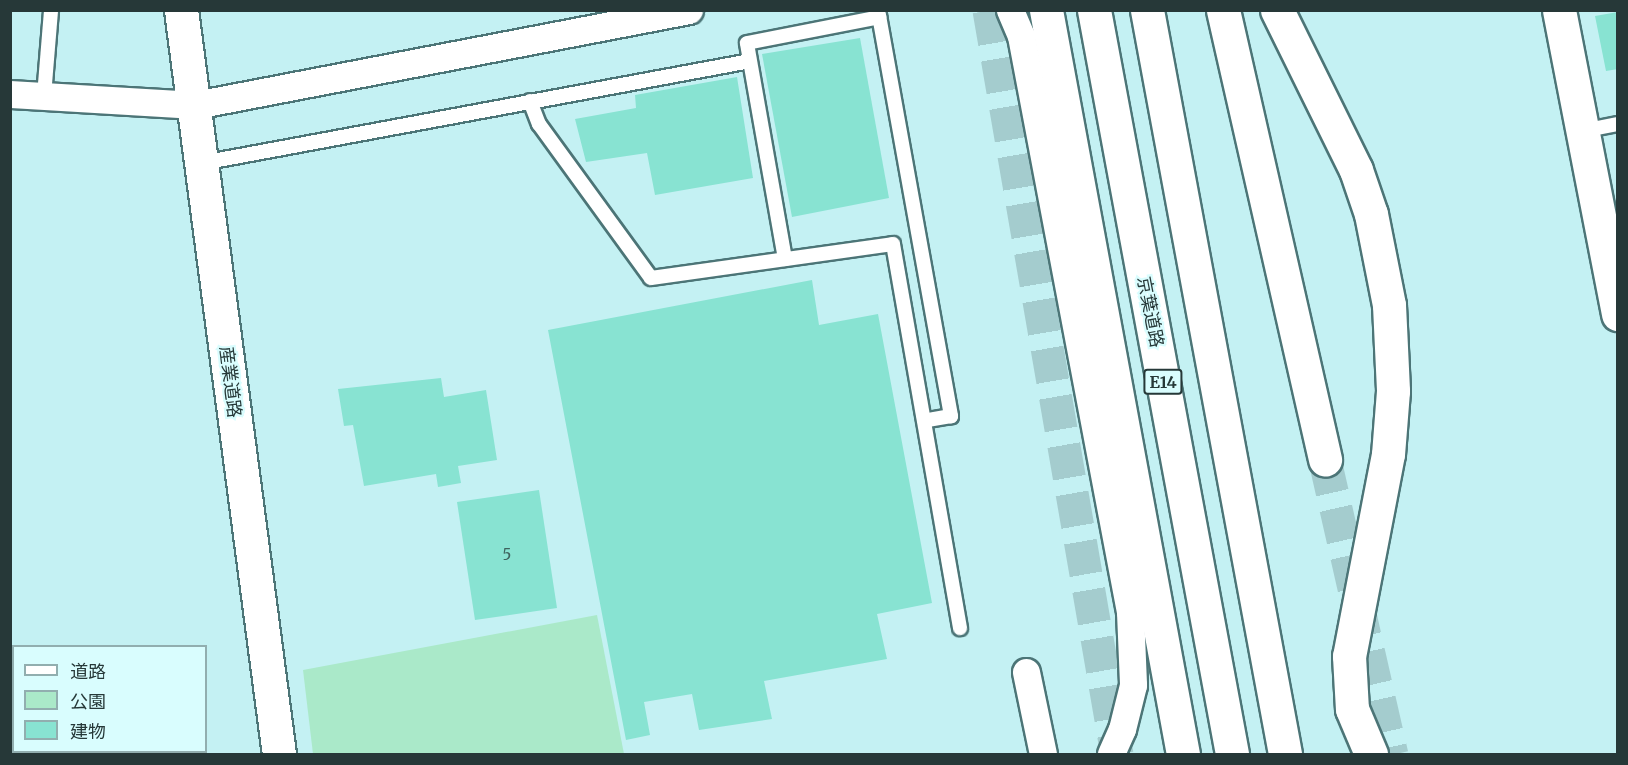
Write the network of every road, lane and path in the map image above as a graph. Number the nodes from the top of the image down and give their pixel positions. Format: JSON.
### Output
{"nodes":[{"id":1,"x":51,"y":10,"type":"edge"},
{"id":2,"x":181,"y":10,"type":"edge"},
{"id":3,"x":688,"y":10,"type":"edge"},
{"id":4,"x":1010,"y":10,"type":"edge"},
{"id":5,"x":1094,"y":10,"type":"edge"},
{"id":6,"x":1147,"y":10,"type":"edge"},
{"id":7,"x":1223,"y":10,"type":"edge"},
{"id":8,"x":1276,"y":10,"type":"edge"},
{"id":9,"x":1559,"y":10,"type":"edge"},
{"id":10,"x":1046,"y":13,"type":"edge"},
{"id":11,"x":878,"y":14,"type":"edge"},
{"id":12,"x":750,"y":61,"type":"junction"},
{"id":13,"x":10,"y":94,"type":"edge"},
{"id":14,"x":44,"y":96,"type":"junction"},
{"id":15,"x":530,"y":101,"type":"junction"},
{"id":16,"x":195,"y":105,"type":"junction"},
{"id":17,"x":1617,"y":124,"type":"edge"},
{"id":18,"x":1582,"y":131,"type":"junction"},
{"id":19,"x":202,"y":163,"type":"junction"},
{"id":20,"x":785,"y":259,"type":"junction"},
{"id":21,"x":1617,"y":314,"type":"edge"},
{"id":22,"x":924,"y":421,"type":"junction"},
{"id":23,"x":1325,"y":460,"type":"tunnel mouth"},
{"id":24,"x":1156,"y":604,"type":"junction"},
{"id":25,"x":960,"y":628,"type":"dead end"},
{"id":26,"x":1026,"y":672,"type":"dead end"},
{"id":27,"x":279,"y":754,"type":"edge"},
{"id":28,"x":1042,"y":754,"type":"edge"},
{"id":29,"x":1111,"y":754,"type":"edge"},
{"id":30,"x":1161,"y":754,"type":"edge"},
{"id":31,"x":1183,"y":754,"type":"edge"},
{"id":32,"x":1232,"y":754,"type":"edge"},
{"id":33,"x":1285,"y":754,"type":"edge"},
{"id":34,"x":1371,"y":754,"type":"edge"}],
"edges":[{"from":1,"to":14,"type":"lane"},
{"from":2,"to":16,"type":"main road","name":"産業道路"},
{"from":3,"to":16,"type":"street"},
{"from":4,"to":29,"type":"street"},
{"from":5,"to":32,"type":"main road","name":"京葉道路","number":"E14"},
{"from":6,"to":33,"type":"main road"},
{"from":7,"to":23,"type":"main road"},
{"from":8,"to":34,"type":"main road"},
{"from":9,"to":18,"type":"main road"},
{"from":10,"to":24,"type":"main road"},
{"from":11,"to":12,"type":"lane"},
{"from":11,"to":22,"type":"lane"},
{"from":12,"to":15,"type":"lane"},
{"from":12,"to":20,"type":"lane"},
{"from":13,"to":14,"type":"street"},
{"from":14,"to":16,"type":"street"},
{"from":15,"to":19,"type":"lane"},
{"from":15,"to":20,"type":"lane"},
{"from":16,"to":19,"type":"main road","name":"産業道路"},
{"from":17,"to":18,"type":"lane"},
{"from":18,"to":21,"type":"main road"},
{"from":19,"to":27,"type":"main road","name":"産業道路"},
{"from":20,"to":22,"type":"lane"},
{"from":22,"to":25,"type":"lane"},
{"from":24,"to":30,"type":"main road"},
{"from":24,"to":31,"type":"main road"},
{"from":26,"to":28,"type":"street"}]}
